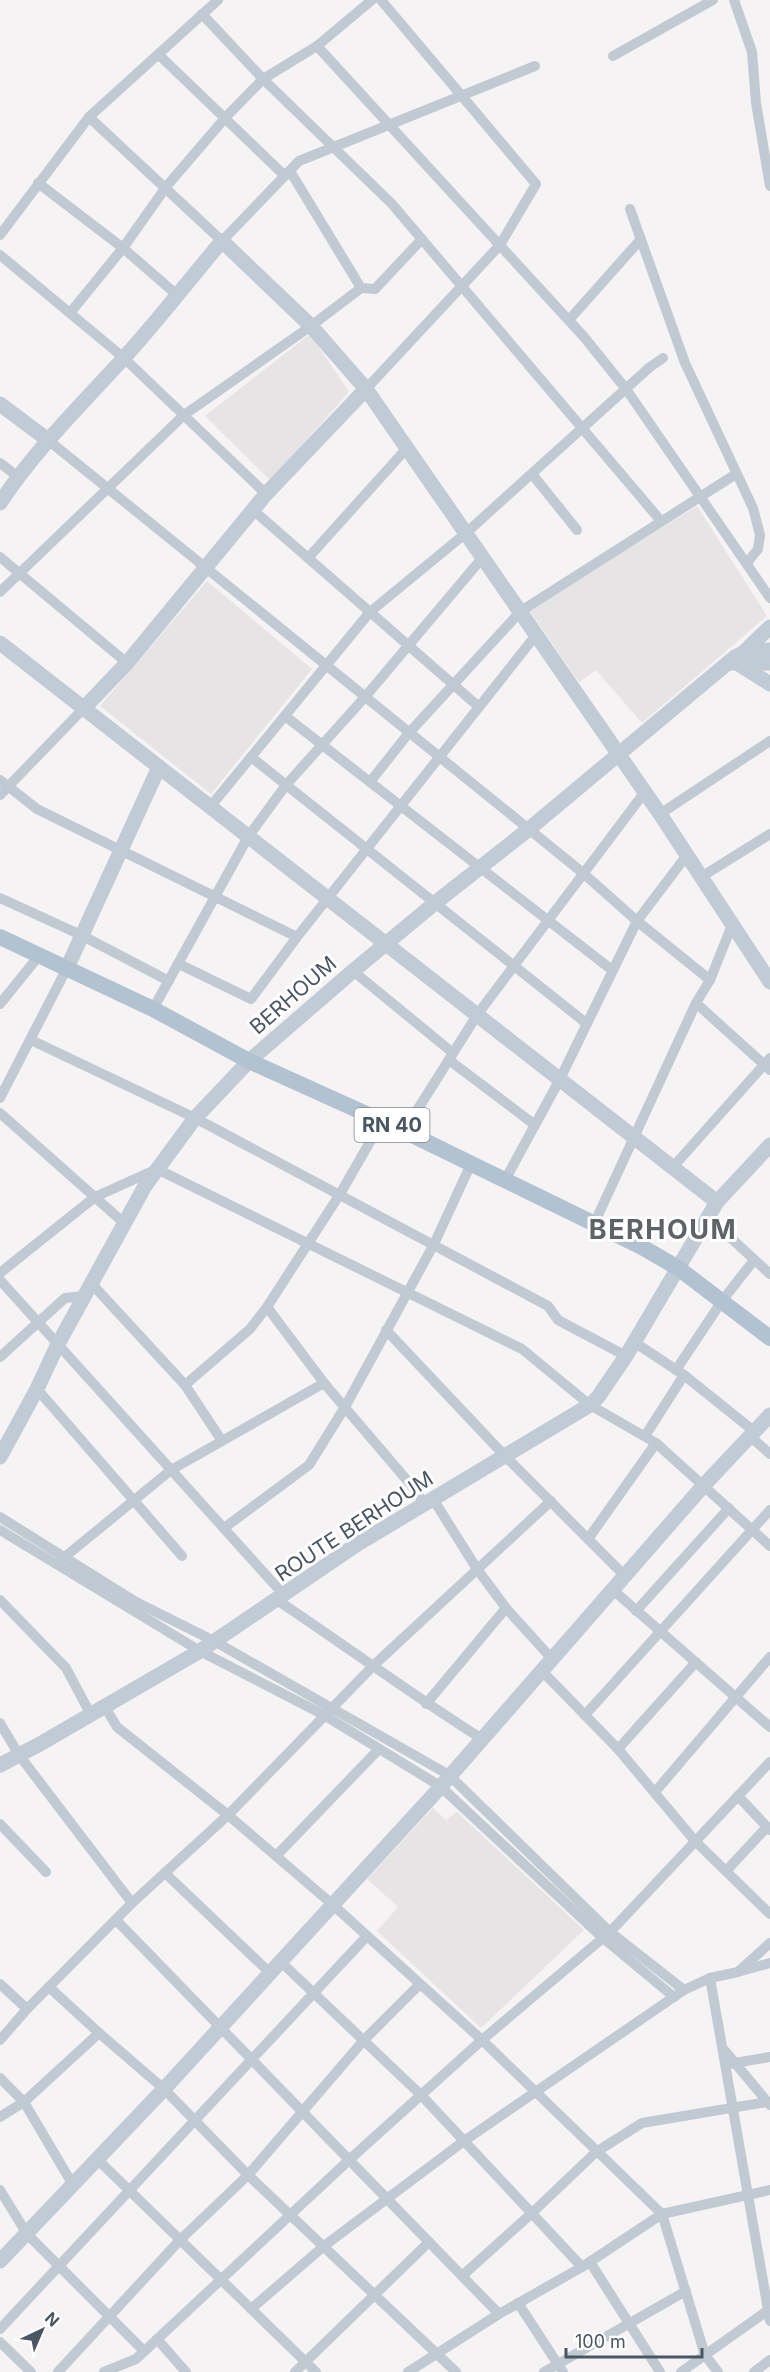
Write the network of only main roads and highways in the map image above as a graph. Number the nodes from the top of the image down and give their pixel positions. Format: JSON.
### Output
{"nodes":[{"id":1,"x":0,"y":937,"type":"edge"},
{"id":2,"x":770,"y":1338,"type":"edge"}],
"edges":[{"from":1,"to":2,"type":"main road","number":"RN 40"}]}
